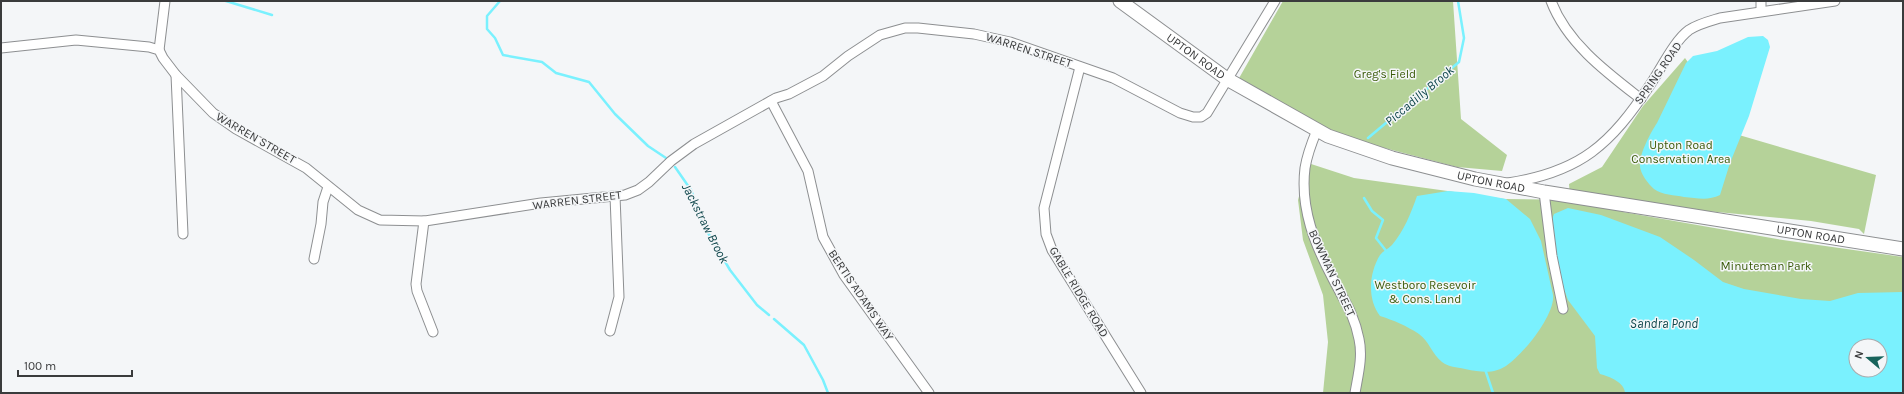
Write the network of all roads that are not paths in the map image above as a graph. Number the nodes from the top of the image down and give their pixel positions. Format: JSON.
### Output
{"nodes":[{"id":1,"x":165,"y":1,"type":"edge"},
{"id":2,"x":1120,"y":1,"type":"edge"},
{"id":3,"x":1275,"y":1,"type":"edge"},
{"id":4,"x":1551,"y":1,"type":"edge"},
{"id":5,"x":1761,"y":1,"type":"edge"},
{"id":6,"x":1835,"y":1,"type":"edge"},
{"id":7,"x":1761,"y":11,"type":"junction"},
{"id":8,"x":1,"y":48,"type":"edge"},
{"id":9,"x":159,"y":50,"type":"junction"},
{"id":10,"x":1080,"y":67,"type":"junction"},
{"id":11,"x":176,"y":75,"type":"junction"},
{"id":12,"x":1227,"y":79,"type":"junction"},
{"id":13,"x":1641,"y":99,"type":"junction"},
{"id":14,"x":771,"y":101,"type":"junction"},
{"id":15,"x":1316,"y":130,"type":"junction"},
{"id":16,"x":1500,"y":184,"type":"junction"},
{"id":17,"x":328,"y":187,"type":"junction"},
{"id":18,"x":1544,"y":192,"type":"junction"},
{"id":19,"x":615,"y":196,"type":"junction"},
{"id":20,"x":424,"y":221,"type":"junction"},
{"id":21,"x":183,"y":234,"type":"dead end"},
{"id":22,"x":1903,"y":249,"type":"edge"},
{"id":23,"x":314,"y":259,"type":"dead end"},
{"id":24,"x":1563,"y":309,"type":"dead end"},
{"id":25,"x":610,"y":331,"type":"dead end"},
{"id":26,"x":433,"y":332,"type":"dead end"},
{"id":27,"x":929,"y":393,"type":"edge"},
{"id":28,"x":1141,"y":393,"type":"edge"},
{"id":29,"x":1355,"y":393,"type":"edge"}],
"edges":[{"from":1,"to":9,"type":"street"},
{"from":2,"to":12,"type":"main road","name":"UPTON ROAD"},
{"from":3,"to":12,"type":"street","name":"WARREN STREET"},
{"from":4,"to":13,"type":"street"},
{"from":5,"to":7,"type":"street"},
{"from":6,"to":7,"type":"street","name":"SPRING ROAD"},
{"from":7,"to":13,"type":"street","name":"SPRING ROAD"},
{"from":8,"to":9,"type":"street"},
{"from":9,"to":11,"type":"street","name":"WARREN STREET"},
{"from":10,"to":12,"type":"street","name":"WARREN STREET"},
{"from":10,"to":14,"type":"street","name":"WARREN STREET"},
{"from":10,"to":28,"type":"street","name":"GABLE RIDGE ROAD"},
{"from":11,"to":17,"type":"street","name":"WARREN STREET"},
{"from":11,"to":21,"type":"street"},
{"from":12,"to":15,"type":"main road","name":"UPTON ROAD"},
{"from":13,"to":16,"type":"street","name":"SPRING ROAD"},
{"from":14,"to":19,"type":"street","name":"WARREN STREET"},
{"from":14,"to":27,"type":"street","name":"BERTIS ADAMS WAY"},
{"from":15,"to":16,"type":"main road","name":"UPTON ROAD"},
{"from":15,"to":29,"type":"street","name":"BOWMAN STREET"},
{"from":16,"to":18,"type":"main road","name":"UPTON ROAD"},
{"from":17,"to":20,"type":"street","name":"WARREN STREET"},
{"from":17,"to":23,"type":"street"},
{"from":18,"to":22,"type":"main road","name":"UPTON ROAD"},
{"from":18,"to":24,"type":"street"},
{"from":19,"to":20,"type":"street","name":"WARREN STREET"},
{"from":19,"to":25,"type":"street"},
{"from":20,"to":26,"type":"street"}]}
